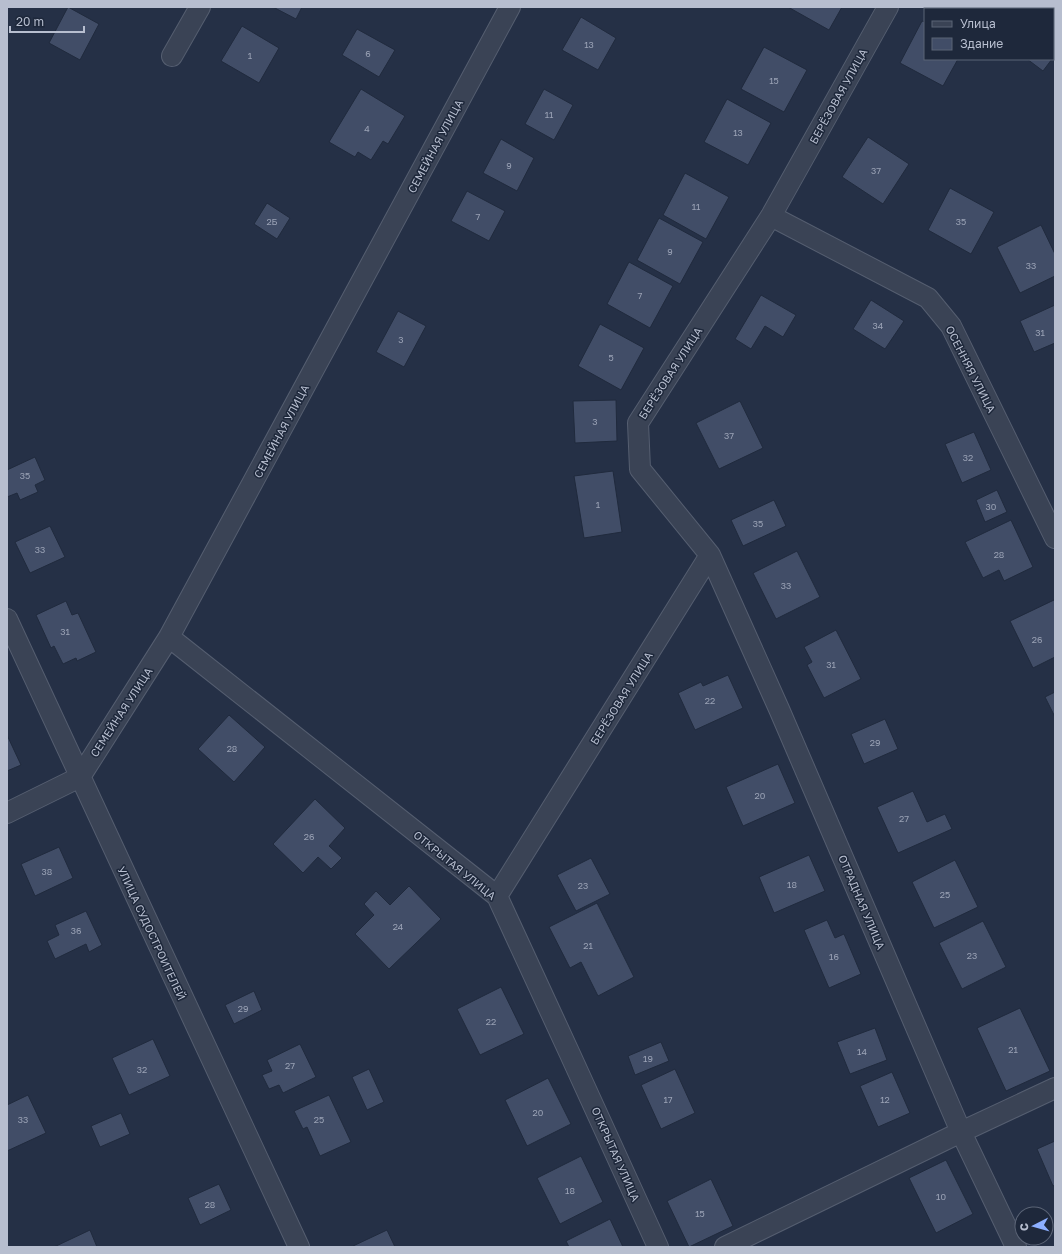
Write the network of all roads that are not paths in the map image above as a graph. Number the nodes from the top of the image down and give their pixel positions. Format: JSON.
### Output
{"nodes":[{"id":1,"x":200,"y":7,"type":"edge"},
{"id":2,"x":510,"y":7,"type":"edge"},
{"id":3,"x":888,"y":7,"type":"edge"},
{"id":4,"x":172,"y":56,"type":"dead end"},
{"id":5,"x":771,"y":216,"type":"junction"},
{"id":6,"x":1055,"y":538,"type":"edge"},
{"id":7,"x":710,"y":555,"type":"junction"},
{"id":8,"x":7,"y":619,"type":"edge"},
{"id":9,"x":170,"y":637,"type":"junction"},
{"id":10,"x":80,"y":777,"type":"junction"},
{"id":11,"x":7,"y":813,"type":"edge"},
{"id":12,"x":497,"y":896,"type":"junction"},
{"id":13,"x":1055,"y":1088,"type":"edge"},
{"id":14,"x":961,"y":1132,"type":"junction"},
{"id":15,"x":299,"y":1247,"type":"edge"},
{"id":16,"x":658,"y":1247,"type":"edge"},
{"id":17,"x":724,"y":1247,"type":"edge"},
{"id":18,"x":1016,"y":1247,"type":"edge"}],
"edges":[{"from":1,"to":4,"type":"street"},
{"from":2,"to":9,"type":"street","name":"СЕМЕЙНАЯ УЛИЦА"},
{"from":3,"to":5,"type":"street","name":"БЕРЁЗОВАЯ УЛИЦА"},
{"from":5,"to":6,"type":"street","name":"ОСЕННЯЯ УЛИЦА"},
{"from":5,"to":7,"type":"street","name":"БЕРЁЗОВАЯ УЛИЦА"},
{"from":7,"to":12,"type":"street","name":"БЕРЁЗОВАЯ УЛИЦА"},
{"from":7,"to":14,"type":"street","name":"ОТРАДНАЯ УЛИЦА"},
{"from":8,"to":10,"type":"street","name":"УЛИЦА СУДОСТРОИТЕЛЕЙ"},
{"from":9,"to":10,"type":"street","name":"СЕМЕЙНАЯ УЛИЦА"},
{"from":9,"to":12,"type":"street","name":"ОТКРЫТАЯ УЛИЦА"},
{"from":10,"to":11,"type":"street"},
{"from":10,"to":15,"type":"street","name":"УЛИЦА СУДОСТРОИТЕЛЕЙ"},
{"from":12,"to":16,"type":"street","name":"ОТКРЫТАЯ УЛИЦА"},
{"from":13,"to":14,"type":"street"},
{"from":14,"to":17,"type":"street"},
{"from":14,"to":18,"type":"street","name":"ОТРАДНАЯ УЛИЦА"}]}
